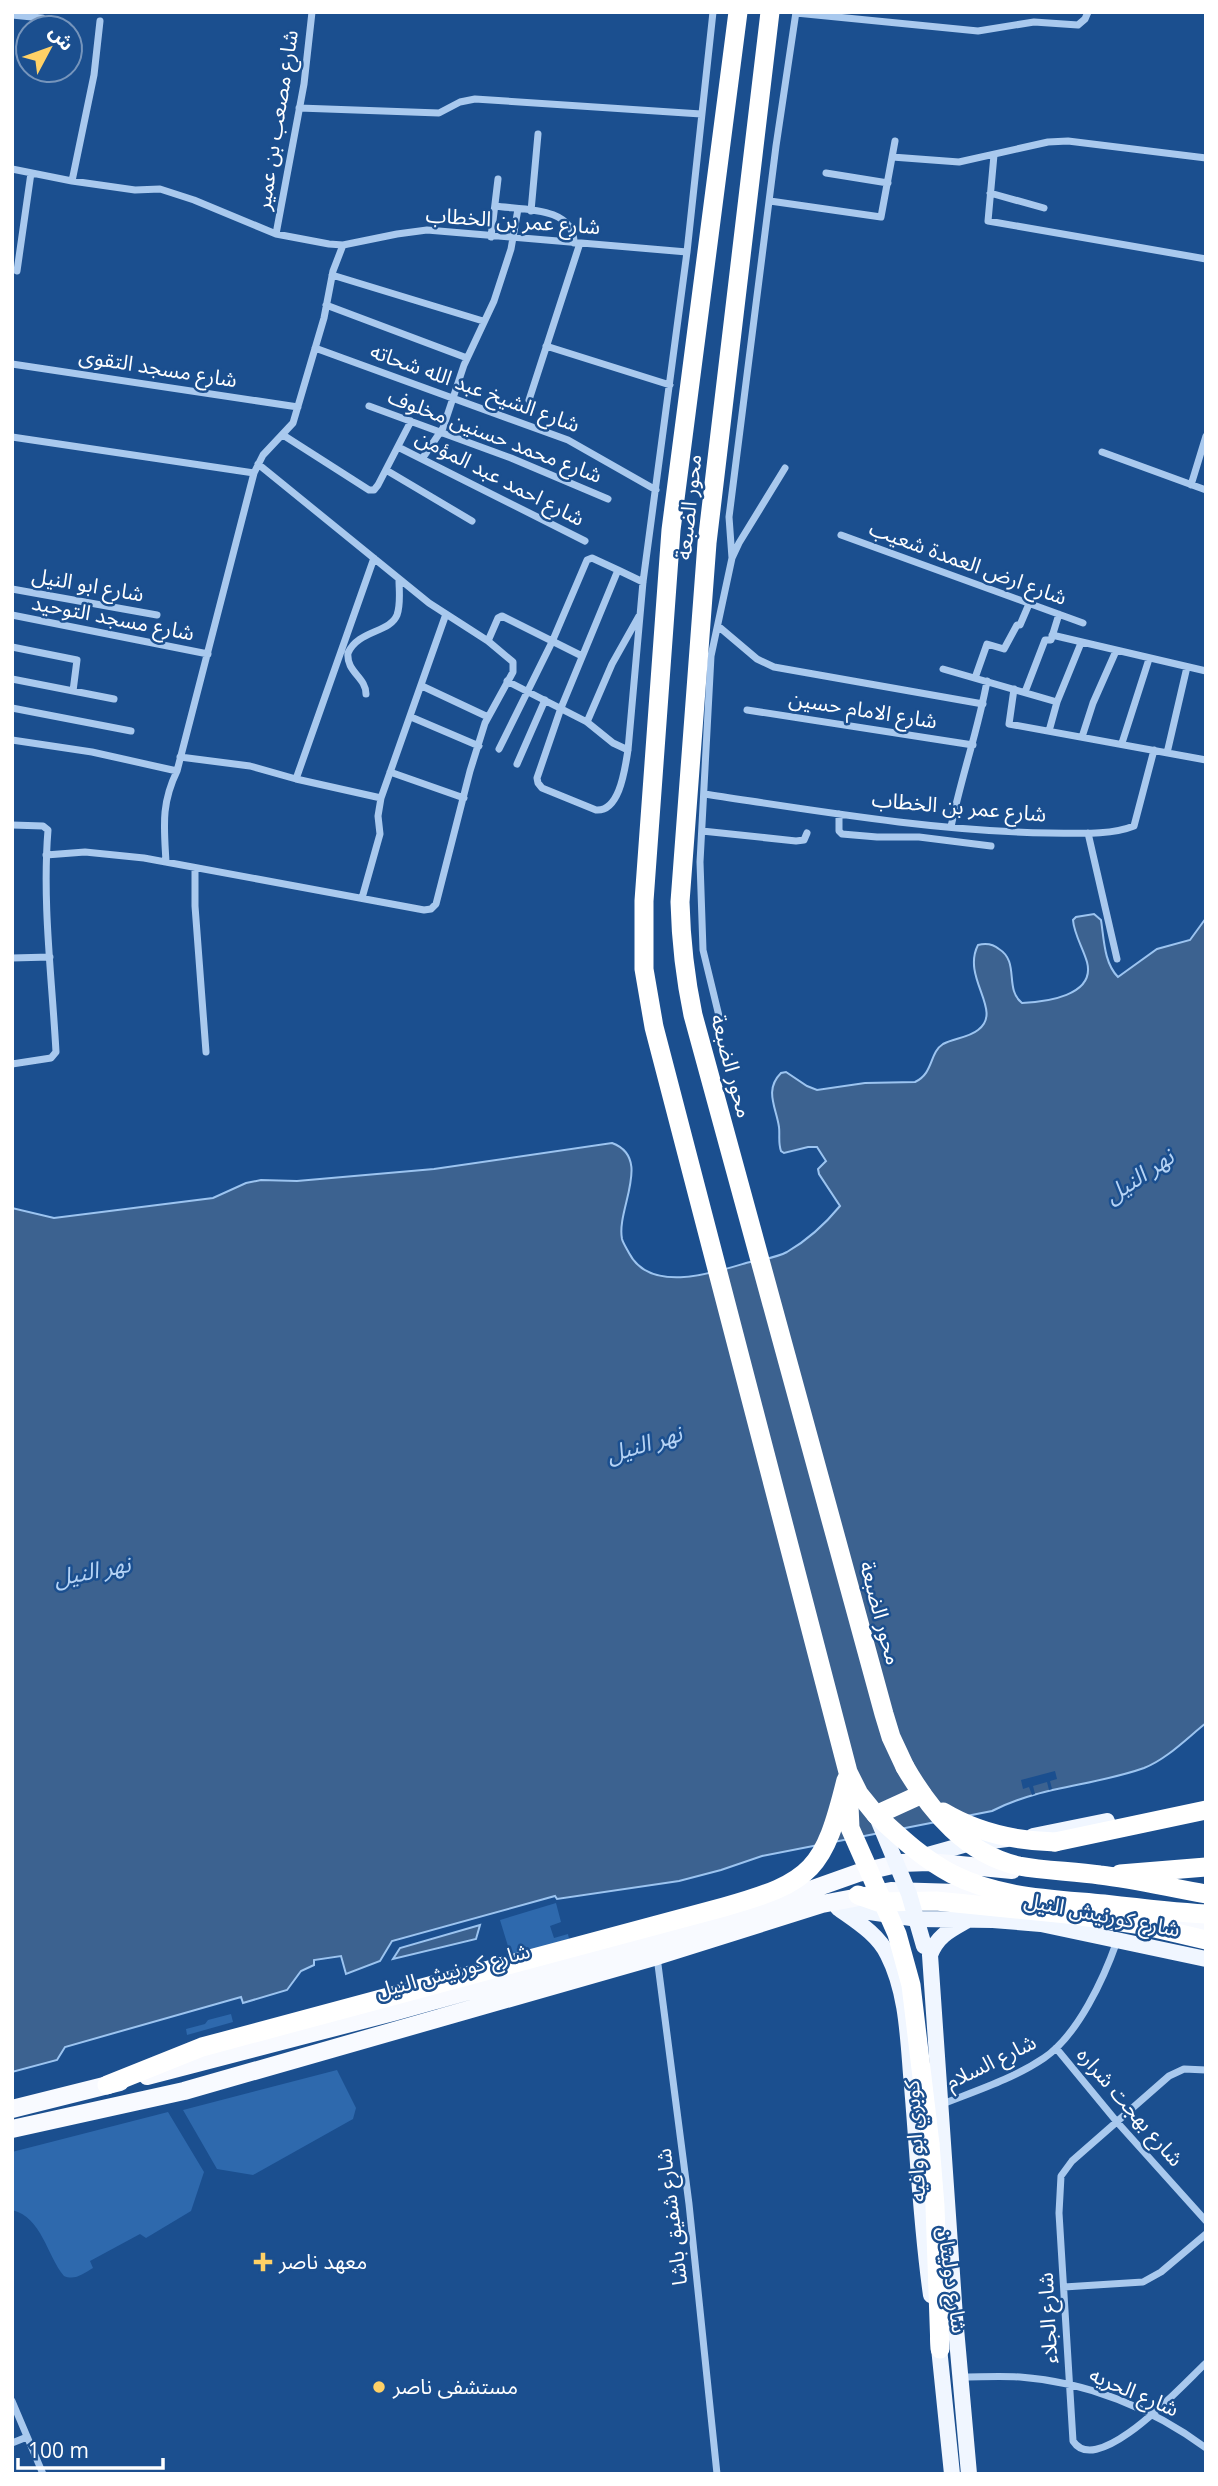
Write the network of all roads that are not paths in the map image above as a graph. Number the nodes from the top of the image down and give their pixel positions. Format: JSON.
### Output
{"nodes":[{"id":1,"x":312,"y":12,"type":"edge"},
{"id":2,"x":713,"y":12,"type":"edge"},
{"id":3,"x":738,"y":12,"type":"edge"},
{"id":4,"x":770,"y":12,"type":"edge"},
{"id":5,"x":1088,"y":12,"type":"edge"},
{"id":6,"x":796,"y":13,"type":"edge"},
{"id":7,"x":100,"y":21,"type":"dead end"},
{"id":8,"x":299,"y":108,"type":"junction"},
{"id":9,"x":701,"y":114,"type":"junction"},
{"id":10,"x":538,"y":134,"type":"dead end"},
{"id":11,"x":895,"y":141,"type":"dead end"},
{"id":12,"x":994,"y":155,"type":"junction"},
{"id":13,"x":892,"y":157,"type":"junction"},
{"id":14,"x":1206,"y":158,"type":"edge"},
{"id":15,"x":12,"y":169,"type":"edge"},
{"id":16,"x":31,"y":173,"type":"junction"},
{"id":17,"x":826,"y":173,"type":"dead end"},
{"id":18,"x":498,"y":179,"type":"dead end"},
{"id":19,"x":72,"y":181,"type":"junction"},
{"id":20,"x":888,"y":183,"type":"junction"},
{"id":21,"x":990,"y":193,"type":"junction"},
{"id":22,"x":770,"y":201,"type":"junction"},
{"id":23,"x":495,"y":206,"type":"junction"},
{"id":24,"x":1044,"y":208,"type":"dead end"},
{"id":25,"x":518,"y":209,"type":"junction"},
{"id":26,"x":531,"y":211,"type":"junction"},
{"id":27,"x":276,"y":234,"type":"junction"},
{"id":28,"x":491,"y":236,"type":"junction"},
{"id":29,"x":513,"y":239,"type":"junction"},
{"id":30,"x":577,"y":243,"type":"junction"},
{"id":31,"x":343,"y":245,"type":"junction"},
{"id":32,"x":687,"y":252,"type":"junction"},
{"id":33,"x":1206,"y":259,"type":"edge"},
{"id":34,"x":17,"y":271,"type":"dead end"},
{"id":35,"x":332,"y":275,"type":"junction"},
{"id":36,"x":326,"y":305,"type":"junction"},
{"id":37,"x":483,"y":321,"type":"junction"},
{"id":38,"x":546,"y":346,"type":"junction"},
{"id":39,"x":315,"y":348,"type":"junction"},
{"id":40,"x":467,"y":358,"type":"junction"},
{"id":41,"x":12,"y":364,"type":"edge"},
{"id":42,"x":670,"y":385,"type":"junction"},
{"id":43,"x":453,"y":398,"type":"junction"},
{"id":44,"x":529,"y":400,"type":"dead end"},
{"id":45,"x":369,"y":406,"type":"dead end"},
{"id":46,"x":298,"y":407,"type":"junction"},
{"id":47,"x":411,"y":421,"type":"junction"},
{"id":48,"x":440,"y":432,"type":"junction"},
{"id":49,"x":283,"y":435,"type":"junction"},
{"id":50,"x":1206,"y":436,"type":"edge"},
{"id":51,"x":12,"y":437,"type":"edge"},
{"id":52,"x":398,"y":447,"type":"junction"},
{"id":53,"x":1102,"y":452,"type":"dead end"},
{"id":54,"x":422,"y":459,"type":"junction"},
{"id":55,"x":258,"y":464,"type":"junction"},
{"id":56,"x":785,"y":468,"type":"dead end"},
{"id":57,"x":386,"y":470,"type":"junction"},
{"id":58,"x":254,"y":473,"type":"junction"},
{"id":59,"x":1191,"y":485,"type":"junction"},
{"id":60,"x":656,"y":490,"type":"junction"},
{"id":61,"x":1206,"y":490,"type":"edge"},
{"id":62,"x":608,"y":499,"type":"dead end"},
{"id":63,"x":472,"y":521,"type":"dead end"},
{"id":64,"x":841,"y":535,"type":"dead end"},
{"id":65,"x":586,"y":541,"type":"dead end"},
{"id":66,"x":374,"y":558,"type":"junction"},
{"id":67,"x":732,"y":558,"type":"junction"},
{"id":68,"x":618,"y":570,"type":"junction"},
{"id":69,"x":399,"y":580,"type":"junction"},
{"id":70,"x":643,"y":582,"type":"junction"},
{"id":71,"x":12,"y":589,"type":"edge"},
{"id":72,"x":1029,"y":604,"type":"junction"},
{"id":73,"x":641,"y":612,"type":"junction"},
{"id":74,"x":446,"y":614,"type":"junction"},
{"id":75,"x":1059,"y":614,"type":"junction"},
{"id":76,"x":12,"y":615,"type":"edge"},
{"id":77,"x":157,"y":615,"type":"dead end"},
{"id":78,"x":1083,"y":623,"type":"dead end"},
{"id":79,"x":718,"y":626,"type":"junction"},
{"id":80,"x":1052,"y":635,"type":"junction"},
{"id":81,"x":488,"y":641,"type":"junction"},
{"id":82,"x":552,"y":642,"type":"junction"},
{"id":83,"x":1081,"y":643,"type":"junction"},
{"id":84,"x":12,"y":647,"type":"edge"},
{"id":85,"x":1116,"y":651,"type":"junction"},
{"id":86,"x":208,"y":654,"type":"junction"},
{"id":87,"x":582,"y":656,"type":"junction"},
{"id":88,"x":1149,"y":659,"type":"junction"},
{"id":89,"x":1186,"y":667,"type":"junction"},
{"id":90,"x":943,"y":669,"type":"dead end"},
{"id":91,"x":1206,"y":671,"type":"edge"},
{"id":92,"x":975,"y":678,"type":"junction"},
{"id":93,"x":12,"y":680,"type":"edge"},
{"id":94,"x":507,"y":681,"type":"junction"},
{"id":95,"x":987,"y":681,"type":"junction"},
{"id":96,"x":422,"y":686,"type":"junction"},
{"id":97,"x":1014,"y":689,"type":"junction"},
{"id":98,"x":527,"y":690,"type":"junction"},
{"id":99,"x":73,"y":691,"type":"junction"},
{"id":100,"x":1025,"y":692,"type":"junction"},
{"id":101,"x":366,"y":694,"type":"dead end"},
{"id":102,"x":114,"y":699,"type":"dead end"},
{"id":103,"x":545,"y":700,"type":"junction"},
{"id":104,"x":1057,"y":702,"type":"junction"},
{"id":105,"x":983,"y":704,"type":"junction"},
{"id":106,"x":12,"y":708,"type":"edge"},
{"id":107,"x":561,"y":708,"type":"junction"},
{"id":108,"x":747,"y":710,"type":"dead end"},
{"id":109,"x":411,"y":717,"type":"junction"},
{"id":110,"x":488,"y":717,"type":"junction"},
{"id":111,"x":587,"y":722,"type":"junction"},
{"id":112,"x":131,"y":731,"type":"dead end"},
{"id":113,"x":1049,"y":731,"type":"junction"},
{"id":114,"x":1082,"y":737,"type":"junction"},
{"id":115,"x":12,"y":740,"type":"edge"},
{"id":116,"x":1122,"y":743,"type":"junction"},
{"id":117,"x":972,"y":745,"type":"junction"},
{"id":118,"x":479,"y":746,"type":"junction"},
{"id":119,"x":499,"y":750,"type":"dead end"},
{"id":120,"x":628,"y":750,"type":"junction"},
{"id":121,"x":1153,"y":750,"type":"junction"},
{"id":122,"x":1167,"y":753,"type":"junction"},
{"id":123,"x":180,"y":757,"type":"junction"},
{"id":124,"x":1206,"y":760,"type":"edge"},
{"id":125,"x":517,"y":764,"type":"dead end"},
{"id":126,"x":177,"y":771,"type":"junction"},
{"id":127,"x":390,"y":772,"type":"junction"},
{"id":128,"x":296,"y":779,"type":"junction"},
{"id":129,"x":704,"y":794,"type":"junction"},
{"id":130,"x":464,"y":797,"type":"junction"},
{"id":131,"x":381,"y":798,"type":"junction"},
{"id":132,"x":839,"y":814,"type":"junction"},
{"id":133,"x":12,"y":825,"type":"edge"},
{"id":134,"x":951,"y":827,"type":"junction"},
{"id":135,"x":702,"y":831,"type":"junction"},
{"id":136,"x":807,"y":833,"type":"dead end"},
{"id":137,"x":1088,"y":833,"type":"junction"},
{"id":138,"x":991,"y":846,"type":"dead end"},
{"id":139,"x":46,"y":855,"type":"junction"},
{"id":140,"x":166,"y":862,"type":"junction"},
{"id":141,"x":195,"y":867,"type":"junction"},
{"id":142,"x":362,"y":898,"type":"junction"},
{"id":143,"x":50,"y":957,"type":"junction"},
{"id":144,"x":12,"y":958,"type":"edge"},
{"id":145,"x":1117,"y":959,"type":"dead end"},
{"id":146,"x":719,"y":1016,"type":"dead end"},
{"id":147,"x":206,"y":1052,"type":"dead end"},
{"id":148,"x":12,"y":1064,"type":"edge"},
{"id":149,"x":851,"y":1779,"type":"junction"},
{"id":150,"x":922,"y":1794,"type":"junction"},
{"id":151,"x":1206,"y":1802,"type":"edge"},
{"id":152,"x":1206,"y":1810,"type":"edge"},
{"id":153,"x":876,"y":1815,"type":"junction"},
{"id":154,"x":901,"y":1863,"type":"junction"},
{"id":155,"x":1206,"y":1867,"type":"edge"},
{"id":156,"x":1101,"y":1875,"type":"junction"},
{"id":157,"x":1206,"y":1894,"type":"edge"},
{"id":158,"x":858,"y":1895,"type":"junction"},
{"id":159,"x":1206,"y":1902,"type":"edge"},
{"id":160,"x":830,"y":1906,"type":"junction"},
{"id":161,"x":1206,"y":1914,"type":"edge"},
{"id":162,"x":966,"y":1921,"type":"junction"},
{"id":163,"x":1206,"y":1926,"type":"edge"},
{"id":164,"x":1118,"y":1940,"type":"junction"},
{"id":165,"x":1206,"y":1940,"type":"edge"},
{"id":166,"x":657,"y":1956,"type":"junction"},
{"id":167,"x":1206,"y":1959,"type":"edge"},
{"id":168,"x":1056,"y":2048,"type":"junction"},
{"id":169,"x":226,"y":2057,"type":"junction"},
{"id":170,"x":179,"y":2068,"type":"junction"},
{"id":171,"x":1206,"y":2070,"type":"edge"},
{"id":172,"x":230,"y":2078,"type":"junction"},
{"id":173,"x":107,"y":2085,"type":"junction"},
{"id":174,"x":184,"y":2091,"type":"junction"},
{"id":175,"x":940,"y":2105,"type":"junction"},
{"id":176,"x":12,"y":2109,"type":"edge"},
{"id":177,"x":1117,"y":2122,"type":"junction"},
{"id":178,"x":12,"y":2129,"type":"edge"},
{"id":179,"x":1206,"y":2221,"type":"edge"},
{"id":180,"x":1206,"y":2234,"type":"edge"},
{"id":181,"x":1064,"y":2287,"type":"junction"},
{"id":182,"x":940,"y":2349,"type":"junction"},
{"id":183,"x":1206,"y":2363,"type":"edge"},
{"id":184,"x":960,"y":2378,"type":"junction"},
{"id":185,"x":1069,"y":2384,"type":"junction"},
{"id":186,"x":12,"y":2401,"type":"edge"},
{"id":187,"x":1151,"y":2414,"type":"junction"},
{"id":188,"x":27,"y":2437,"type":"junction"},
{"id":189,"x":12,"y":2443,"type":"edge"},
{"id":190,"x":1206,"y":2448,"type":"edge"},
{"id":191,"x":43,"y":2474,"type":"edge"},
{"id":192,"x":717,"y":2474,"type":"edge"},
{"id":193,"x":952,"y":2474,"type":"edge"},
{"id":194,"x":960,"y":2474,"type":"edge"},
{"id":195,"x":969,"y":2474,"type":"edge"}],
"edges":[{"from":1,"to":8,"type":"street","name":"شارع مصعب بن عمير"},
{"from":2,"to":9,"type":"street"},
{"from":3,"to":149,"type":"highway","name":"محور الضبعة"},
{"from":4,"to":150,"type":"highway","name":"محور الضبعة","bridge":true},
{"from":5,"to":6,"type":"street"},
{"from":6,"to":22,"type":"street"},
{"from":7,"to":19,"type":"street"},
{"from":8,"to":9,"type":"street"},
{"from":8,"to":27,"type":"street","name":"شارع مصعب بن عمير"},
{"from":9,"to":32,"type":"street"},
{"from":10,"to":26,"type":"street"},
{"from":11,"to":13,"type":"street"},
{"from":12,"to":13,"type":"street"},
{"from":12,"to":14,"type":"street"},
{"from":12,"to":21,"type":"street"},
{"from":13,"to":20,"type":"street"},
{"from":15,"to":16,"type":"street","name":"شارع عمر بن الخطاب"},
{"from":16,"to":19,"type":"street","name":"شارع عمر بن الخطاب"},
{"from":16,"to":34,"type":"street"},
{"from":17,"to":20,"type":"street"},
{"from":18,"to":23,"type":"street"},
{"from":19,"to":27,"type":"street","name":"شارع عمر بن الخطاب"},
{"from":20,"to":22,"type":"street"},
{"from":21,"to":24,"type":"street"},
{"from":21,"to":33,"type":"street"},
{"from":22,"to":67,"type":"street"},
{"from":23,"to":25,"type":"street"},
{"from":23,"to":28,"type":"street"},
{"from":25,"to":26,"type":"street"},
{"from":25,"to":29,"type":"street"},
{"from":26,"to":30,"type":"street"},
{"from":27,"to":31,"type":"street","name":"شارع عمر بن الخطاب"},
{"from":28,"to":29,"type":"street","name":"شارع عمر بن الخطاب"},
{"from":28,"to":31,"type":"street","name":"شارع عمر بن الخطاب"},
{"from":29,"to":30,"type":"street","name":"شارع عمر بن الخطاب"},
{"from":29,"to":37,"type":"street"},
{"from":30,"to":32,"type":"street","name":"شارع عمر بن الخطاب"},
{"from":30,"to":38,"type":"street"},
{"from":31,"to":35,"type":"street"},
{"from":32,"to":42,"type":"street"},
{"from":35,"to":36,"type":"street"},
{"from":35,"to":37,"type":"street"},
{"from":36,"to":39,"type":"street"},
{"from":36,"to":40,"type":"street"},
{"from":37,"to":40,"type":"street"},
{"from":38,"to":42,"type":"street"},
{"from":38,"to":44,"type":"street"},
{"from":39,"to":43,"type":"street","name":"شارع الشيخ عبد الله شحاته"},
{"from":39,"to":46,"type":"street"},
{"from":40,"to":43,"type":"street"},
{"from":41,"to":46,"type":"street","name":"شارع مسجد التقوى"},
{"from":42,"to":60,"type":"street"},
{"from":43,"to":48,"type":"street"},
{"from":43,"to":60,"type":"street","name":"شارع الشيخ عبد الله شحاته"},
{"from":45,"to":47,"type":"street","name":"شارع محمد حسنين مخلوف"},
{"from":46,"to":49,"type":"street"},
{"from":47,"to":48,"type":"street","name":"شارع محمد حسنين مخلوف"},
{"from":47,"to":52,"type":"street"},
{"from":48,"to":54,"type":"street"},
{"from":48,"to":62,"type":"street","name":"شارع محمد حسنين مخلوف"},
{"from":49,"to":55,"type":"street"},
{"from":49,"to":57,"type":"street"},
{"from":50,"to":59,"type":"street"},
{"from":51,"to":58,"type":"street"},
{"from":52,"to":54,"type":"street","name":"شارع احمد عبد المؤمن"},
{"from":52,"to":57,"type":"street"},
{"from":53,"to":59,"type":"street"},
{"from":54,"to":65,"type":"street","name":"شارع احمد عبد المؤمن"},
{"from":55,"to":58,"type":"street"},
{"from":55,"to":66,"type":"street"},
{"from":56,"to":67,"type":"street"},
{"from":57,"to":63,"type":"street"},
{"from":58,"to":86,"type":"street"},
{"from":59,"to":61,"type":"street"},
{"from":60,"to":70,"type":"street"},
{"from":64,"to":72,"type":"street","name":"شارع ارض العمدة شعيب"},
{"from":66,"to":69,"type":"street"},
{"from":66,"to":128,"type":"street"},
{"from":67,"to":79,"type":"street"},
{"from":68,"to":70,"type":"street"},
{"from":68,"to":82,"type":"street"},
{"from":68,"to":87,"type":"street"},
{"from":69,"to":74,"type":"street"},
{"from":69,"to":101,"type":"street"},
{"from":70,"to":73,"type":"street"},
{"from":71,"to":77,"type":"street","name":"شارع ابو النيل"},
{"from":72,"to":75,"type":"street","name":"شارع ارض العمدة شعيب"},
{"from":72,"to":92,"type":"street"},
{"from":73,"to":111,"type":"street"},
{"from":73,"to":120,"type":"street"},
{"from":74,"to":81,"type":"street"},
{"from":74,"to":96,"type":"street"},
{"from":75,"to":78,"type":"street","name":"شارع ارض العمدة شعيب"},
{"from":75,"to":80,"type":"street"},
{"from":76,"to":86,"type":"street","name":"شارع مسجد التوحيد"},
{"from":79,"to":105,"type":"street"},
{"from":79,"to":129,"type":"street"},
{"from":80,"to":83,"type":"street"},
{"from":80,"to":100,"type":"street"},
{"from":81,"to":82,"type":"street"},
{"from":81,"to":94,"type":"street"},
{"from":82,"to":87,"type":"street"},
{"from":82,"to":98,"type":"street"},
{"from":83,"to":85,"type":"street"},
{"from":83,"to":104,"type":"street"},
{"from":84,"to":99,"type":"street"},
{"from":85,"to":88,"type":"street"},
{"from":85,"to":114,"type":"street"},
{"from":86,"to":123,"type":"street"},
{"from":87,"to":107,"type":"street"},
{"from":88,"to":89,"type":"street"},
{"from":88,"to":116,"type":"street"},
{"from":89,"to":91,"type":"street"},
{"from":89,"to":122,"type":"street"},
{"from":90,"to":92,"type":"street"},
{"from":92,"to":95,"type":"street"},
{"from":93,"to":99,"type":"street"},
{"from":94,"to":98,"type":"street"},
{"from":94,"to":110,"type":"street"},
{"from":95,"to":97,"type":"street"},
{"from":95,"to":105,"type":"street"},
{"from":96,"to":109,"type":"street"},
{"from":96,"to":110,"type":"street"},
{"from":97,"to":100,"type":"street"},
{"from":97,"to":113,"type":"street"},
{"from":98,"to":103,"type":"street"},
{"from":98,"to":119,"type":"street"},
{"from":99,"to":102,"type":"street"},
{"from":100,"to":104,"type":"street"},
{"from":103,"to":107,"type":"street"},
{"from":103,"to":125,"type":"street"},
{"from":104,"to":113,"type":"street"},
{"from":105,"to":117,"type":"street"},
{"from":106,"to":112,"type":"street"},
{"from":107,"to":111,"type":"street"},
{"from":107,"to":120,"type":"street"},
{"from":108,"to":117,"type":"street","name":"شارع الامام حسين"},
{"from":109,"to":118,"type":"street"},
{"from":109,"to":127,"type":"street"},
{"from":110,"to":118,"type":"street"},
{"from":111,"to":120,"type":"street"},
{"from":113,"to":114,"type":"street"},
{"from":114,"to":116,"type":"street"},
{"from":115,"to":126,"type":"street"},
{"from":116,"to":121,"type":"street"},
{"from":117,"to":134,"type":"street"},
{"from":118,"to":130,"type":"street"},
{"from":121,"to":122,"type":"street"},
{"from":121,"to":137,"type":"street","name":"شارع عمر بن الخطاب"},
{"from":122,"to":124,"type":"street"},
{"from":123,"to":126,"type":"street"},
{"from":123,"to":128,"type":"street"},
{"from":126,"to":140,"type":"street"},
{"from":127,"to":130,"type":"street"},
{"from":127,"to":131,"type":"street"},
{"from":128,"to":131,"type":"street"},
{"from":129,"to":132,"type":"street","name":"شارع عمر بن الخطاب"},
{"from":129,"to":135,"type":"street"},
{"from":130,"to":142,"type":"street"},
{"from":131,"to":142,"type":"street"},
{"from":132,"to":134,"type":"street","name":"شارع عمر بن الخطاب"},
{"from":132,"to":138,"type":"street"},
{"from":133,"to":139,"type":"street"},
{"from":134,"to":137,"type":"street","name":"شارع عمر بن الخطاب"},
{"from":135,"to":136,"type":"street"},
{"from":135,"to":146,"type":"street"},
{"from":137,"to":145,"type":"street"},
{"from":139,"to":140,"type":"street"},
{"from":139,"to":143,"type":"street"},
{"from":140,"to":141,"type":"street"},
{"from":141,"to":142,"type":"street"},
{"from":141,"to":147,"type":"street"},
{"from":143,"to":144,"type":"street"},
{"from":143,"to":148,"type":"street"},
{"from":149,"to":153,"type":"highway"},
{"from":149,"to":173,"type":"highway"},
{"from":149,"to":182,"type":"highway","bridge":true},
{"from":150,"to":152,"type":"highway","bridge":true},
{"from":150,"to":153,"type":"highway"},
{"from":150,"to":156,"type":"highway","name":"محور الضبعة","bridge":true},
{"from":151,"to":154,"type":"main road","name":"شارع كورنيش النيل"},
{"from":153,"to":161,"type":"highway","bridge":true},
{"from":153,"to":194,"type":"main road","name":"كوبري ابو وافيه","bridge":true},
{"from":154,"to":159,"type":"highway","name":"شارع كورنيش النيل"},
{"from":154,"to":169,"type":"highway","name":"شارع كورنيش النيل"},
{"from":155,"to":156,"type":"highway","bridge":true},
{"from":156,"to":157,"type":"highway","name":"محور الضبعة","bridge":true},
{"from":158,"to":160,"type":"highway","name":"شارع كورنيش النيل"},
{"from":158,"to":163,"type":"highway","name":"شارع كورنيش النيل"},
{"from":158,"to":165,"type":"highway"},
{"from":160,"to":162,"type":"main road","name":"شارع كورنيش النيل"},
{"from":160,"to":166,"type":"highway","name":"شارع كورنيش النيل"},
{"from":160,"to":182,"type":"main road","name":"شارع دوليتان"},
{"from":162,"to":164,"type":"main road","name":"شارع كورنيش النيل"},
{"from":162,"to":175,"type":"main road","name":"شارع دوليتان"},
{"from":164,"to":167,"type":"main road","name":"شارع كورنيش النيل"},
{"from":164,"to":168,"type":"street","name":"شارع السلام"},
{"from":166,"to":172,"type":"highway","name":"شارع كورنيش النيل"},
{"from":166,"to":192,"type":"street","name":"شارع شفيق باشا"},
{"from":168,"to":175,"type":"street","name":"شارع السلام"},
{"from":168,"to":177,"type":"street","name":"شارع بهجت شراره"},
{"from":169,"to":170,"type":"highway","name":"شارع كورنيش النيل"},
{"from":169,"to":172,"type":"highway"},
{"from":170,"to":173,"type":"highway","name":"شارع كورنيش النيل"},
{"from":170,"to":174,"type":"highway"},
{"from":171,"to":177,"type":"street","name":"شارع الجلاء"},
{"from":172,"to":174,"type":"highway","name":"شارع كورنيش النيل"},
{"from":173,"to":176,"type":"highway","name":"شارع كورنيش النيل"},
{"from":174,"to":178,"type":"highway","name":"شارع كورنيش النيل"},
{"from":175,"to":184,"type":"main road","name":"شارع دوليتان"},
{"from":177,"to":179,"type":"street","name":"شارع بهجت شراره"},
{"from":177,"to":181,"type":"street","name":"شارع الجلاء"},
{"from":180,"to":181,"type":"street"},
{"from":181,"to":185,"type":"street","name":"شارع الجلاء"},
{"from":182,"to":193,"type":"main road","name":"شارع دوليتان"},
{"from":183,"to":187,"type":"street"},
{"from":184,"to":185,"type":"street","name":"شارع الحريه"},
{"from":184,"to":195,"type":"main road","name":"شارع دوليتان"},
{"from":185,"to":187,"type":"street","name":"شارع الحريه"},
{"from":185,"to":187,"type":"street","name":"شارع الجلاء"},
{"from":186,"to":188,"type":"street"},
{"from":187,"to":190,"type":"street","name":"شارع الحريه"},
{"from":188,"to":189,"type":"street"},
{"from":188,"to":191,"type":"street"}]}
